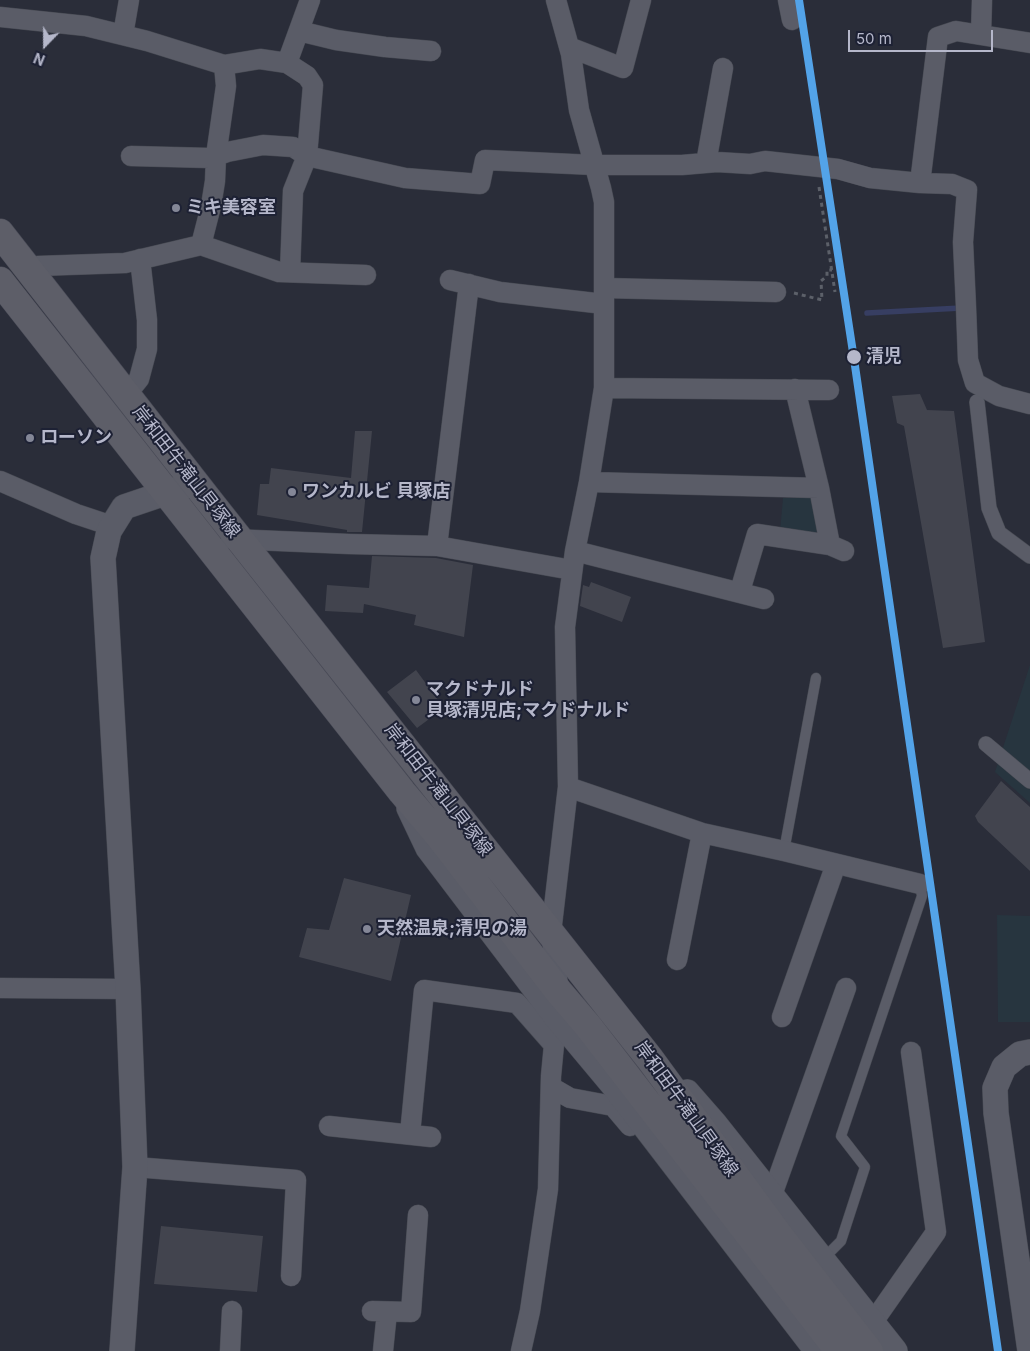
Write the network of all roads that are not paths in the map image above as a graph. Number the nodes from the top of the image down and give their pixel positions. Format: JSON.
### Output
{"nodes":[{"id":1,"x":129,"y":0,"type":"edge"},
{"id":2,"x":310,"y":0,"type":"edge"},
{"id":3,"x":556,"y":0,"type":"edge"},
{"id":4,"x":642,"y":0,"type":"edge"},
{"id":5,"x":788,"y":0,"type":"edge"},
{"id":6,"x":982,"y":0,"type":"edge"},
{"id":7,"x":0,"y":17,"type":"edge"},
{"id":8,"x":792,"y":20,"type":"dead end"},
{"id":9,"x":300,"y":31,"type":"junction"},
{"id":10,"x":123,"y":35,"type":"junction"},
{"id":11,"x":981,"y":35,"type":"junction"},
{"id":12,"x":1030,"y":43,"type":"edge"},
{"id":13,"x":569,"y":47,"type":"junction"},
{"id":14,"x":431,"y":51,"type":"dead end"},
{"id":15,"x":287,"y":63,"type":"junction"},
{"id":16,"x":224,"y":65,"type":"junction"},
{"id":17,"x":723,"y":68,"type":"dead end"},
{"id":18,"x":131,"y":156,"type":"dead end"},
{"id":19,"x":216,"y":156,"type":"junction"},
{"id":20,"x":307,"y":156,"type":"junction"},
{"id":21,"x":706,"y":163,"type":"junction"},
{"id":22,"x":594,"y":165,"type":"junction"},
{"id":23,"x":920,"y":183,"type":"junction"},
{"id":24,"x":0,"y":233,"type":"edge"},
{"id":25,"x":201,"y":245,"type":"junction"},
{"id":26,"x":140,"y":259,"type":"junction"},
{"id":27,"x":28,"y":270,"type":"junction"},
{"id":28,"x":290,"y":272,"type":"junction"},
{"id":29,"x":366,"y":275,"type":"dead end"},
{"id":30,"x":0,"y":281,"type":"edge"},
{"id":31,"x":776,"y":292,"type":"road end"},
{"id":32,"x":604,"y":296,"type":"junction"},
{"id":33,"x":604,"y":388,"type":"junction"},
{"id":34,"x":795,"y":389,"type":"junction"},
{"id":35,"x":829,"y":390,"type":"dead end"},
{"id":36,"x":126,"y":395,"type":"junction"},
{"id":37,"x":977,"y":402,"type":"dead end"},
{"id":38,"x":1030,"y":404,"type":"edge"},
{"id":39,"x":0,"y":481,"type":"edge"},
{"id":40,"x":589,"y":482,"type":"junction"},
{"id":41,"x":195,"y":483,"type":"junction"},
{"id":42,"x":819,"y":488,"type":"junction"},
{"id":43,"x":166,"y":492,"type":"junction"},
{"id":44,"x":112,"y":526,"type":"junction"},
{"id":45,"x":202,"y":538,"type":"junction"},
{"id":46,"x":239,"y":540,"type":"junction"},
{"id":47,"x":437,"y":546,"type":"junction"},
{"id":48,"x":1030,"y":556,"type":"edge"},
{"id":49,"x":573,"y":560,"type":"junction"},
{"id":50,"x":740,"y":591,"type":"junction"},
{"id":51,"x":764,"y":599,"type":"dead end"},
{"id":52,"x":816,"y":678,"type":"dead end"},
{"id":53,"x":986,"y":744,"type":"dead end"},
{"id":54,"x":1030,"y":781,"type":"edge"},
{"id":55,"x":568,"y":787,"type":"junction"},
{"id":56,"x":702,"y":833,"type":"junction"},
{"id":57,"x":784,"y":851,"type":"junction"},
{"id":58,"x":836,"y":864,"type":"junction"},
{"id":59,"x":920,"y":884,"type":"joint"},
{"id":60,"x":551,"y":933,"type":"junction"},
{"id":61,"x":677,"y":960,"type":"dead end"},
{"id":62,"x":580,"y":970,"type":"junction"},
{"id":63,"x":0,"y":988,"type":"edge"},
{"id":64,"x":846,"y":988,"type":"dead end"},
{"id":65,"x":128,"y":989,"type":"junction"},
{"id":66,"x":558,"y":1005,"type":"junction"},
{"id":67,"x":782,"y":1017,"type":"dead end"},
{"id":68,"x":554,"y":1045,"type":"junction"},
{"id":69,"x":911,"y":1052,"type":"dead end"},
{"id":70,"x":1030,"y":1052,"type":"edge"},
{"id":71,"x":551,"y":1087,"type":"junction"},
{"id":72,"x":329,"y":1126,"type":"dead end"},
{"id":73,"x":410,"y":1134,"type":"junction"},
{"id":74,"x":431,"y":1137,"type":"dead end"},
{"id":75,"x":135,"y":1167,"type":"junction"},
{"id":76,"x":687,"y":1181,"type":"junction"},
{"id":77,"x":772,"y":1195,"type":"junction"},
{"id":78,"x":418,"y":1215,"type":"dead end"},
{"id":79,"x":823,"y":1259,"type":"junction"},
{"id":80,"x":290,"y":1276,"type":"dead end"},
{"id":81,"x":232,"y":1311,"type":"dead end"},
{"id":82,"x":873,"y":1322,"type":"junction"},
{"id":83,"x":122,"y":1351,"type":"edge"},
{"id":84,"x":230,"y":1351,"type":"edge"},
{"id":85,"x":383,"y":1351,"type":"edge"},
{"id":86,"x":521,"y":1351,"type":"edge"},
{"id":87,"x":817,"y":1351,"type":"edge"},
{"id":88,"x":839,"y":1351,"type":"edge"},
{"id":89,"x":869,"y":1351,"type":"edge"},
{"id":90,"x":895,"y":1351,"type":"edge"},
{"id":91,"x":1030,"y":1351,"type":"edge"}],
"edges":[{"from":1,"to":10,"type":"street"},
{"from":2,"to":9,"type":"street"},
{"from":3,"to":13,"type":"street"},
{"from":4,"to":13,"type":"street"},
{"from":5,"to":8,"type":"street"},
{"from":6,"to":11,"type":"street"},
{"from":7,"to":10,"type":"street"},
{"from":9,"to":14,"type":"street"},
{"from":9,"to":15,"type":"street"},
{"from":10,"to":16,"type":"street"},
{"from":11,"to":12,"type":"street"},
{"from":11,"to":23,"type":"street"},
{"from":13,"to":22,"type":"street"},
{"from":15,"to":16,"type":"street"},
{"from":15,"to":20,"type":"street"},
{"from":16,"to":19,"type":"street"},
{"from":17,"to":21,"type":"street"},
{"from":18,"to":19,"type":"street"},
{"from":19,"to":20,"type":"street"},
{"from":19,"to":25,"type":"street"},
{"from":20,"to":22,"type":"street"},
{"from":20,"to":28,"type":"street"},
{"from":21,"to":22,"type":"street"},
{"from":21,"to":23,"type":"street"},
{"from":22,"to":32,"type":"street"},
{"from":23,"to":38,"type":"street"},
{"from":24,"to":27,"type":"main road","name":"岸和田牛滝山貝塚線"},
{"from":25,"to":26,"type":"street"},
{"from":25,"to":28,"type":"street"},
{"from":26,"to":27,"type":"street"},
{"from":26,"to":36,"type":"street"},
{"from":27,"to":36,"type":"main road","name":"岸和田牛滝山貝塚線"},
{"from":28,"to":29,"type":"street"},
{"from":30,"to":43,"type":"main road","name":"岸和田牛滝山貝塚線"},
{"from":31,"to":32,"type":"street"},
{"from":32,"to":33,"type":"street"},
{"from":32,"to":47,"type":"street"},
{"from":33,"to":34,"type":"street"},
{"from":33,"to":40,"type":"street"},
{"from":34,"to":35,"type":"street"},
{"from":34,"to":42,"type":"street"},
{"from":36,"to":41,"type":"main road","name":"岸和田牛滝山貝塚線"},
{"from":37,"to":48,"type":"street"},
{"from":39,"to":44,"type":"street"},
{"from":40,"to":42,"type":"street"},
{"from":40,"to":49,"type":"street"},
{"from":41,"to":43,"type":"street"},
{"from":41,"to":46,"type":"main road","name":"岸和田牛滝山貝塚線"},
{"from":42,"to":50,"type":"street"},
{"from":43,"to":44,"type":"street"},
{"from":43,"to":45,"type":"main road","name":"岸和田牛滝山貝塚線"},
{"from":44,"to":65,"type":"street"},
{"from":45,"to":46,"type":"street"},
{"from":45,"to":66,"type":"main road","name":"岸和田牛滝山貝塚線"},
{"from":46,"to":47,"type":"street"},
{"from":46,"to":60,"type":"main road","name":"岸和田牛滝山貝塚線"},
{"from":47,"to":49,"type":"street"},
{"from":49,"to":50,"type":"street"},
{"from":49,"to":55,"type":"street"},
{"from":50,"to":51,"type":"street"},
{"from":52,"to":57,"type":"lane"},
{"from":53,"to":54,"type":"street"},
{"from":55,"to":56,"type":"street"},
{"from":55,"to":60,"type":"street"},
{"from":56,"to":57,"type":"street"},
{"from":56,"to":61,"type":"street"},
{"from":57,"to":58,"type":"street"},
{"from":58,"to":59,"type":"street"},
{"from":58,"to":67,"type":"street"},
{"from":59,"to":79,"type":"lane"},
{"from":60,"to":62,"type":"main road","name":"岸和田牛滝山貝塚線"},
{"from":60,"to":66,"type":"street"},
{"from":62,"to":77,"type":"street"},
{"from":62,"to":89,"type":"main road","name":"岸和田牛滝山貝塚線"},
{"from":63,"to":65,"type":"street"},
{"from":64,"to":77,"type":"street"},
{"from":65,"to":75,"type":"street"},
{"from":66,"to":68,"type":"street"},
{"from":66,"to":76,"type":"street"},
{"from":66,"to":88,"type":"main road","name":"岸和田牛滝山貝塚線"},
{"from":68,"to":71,"type":"street"},
{"from":68,"to":73,"type":"street"},
{"from":69,"to":82,"type":"street"},
{"from":70,"to":91,"type":"street"},
{"from":71,"to":76,"type":"street"},
{"from":71,"to":86,"type":"street"},
{"from":72,"to":73,"type":"street"},
{"from":73,"to":74,"type":"street"},
{"from":75,"to":80,"type":"street"},
{"from":75,"to":83,"type":"street"},
{"from":76,"to":87,"type":"street"},
{"from":77,"to":79,"type":"street"},
{"from":78,"to":85,"type":"street"},
{"from":79,"to":82,"type":"street"},
{"from":81,"to":84,"type":"street"},
{"from":82,"to":90,"type":"street"}]}
